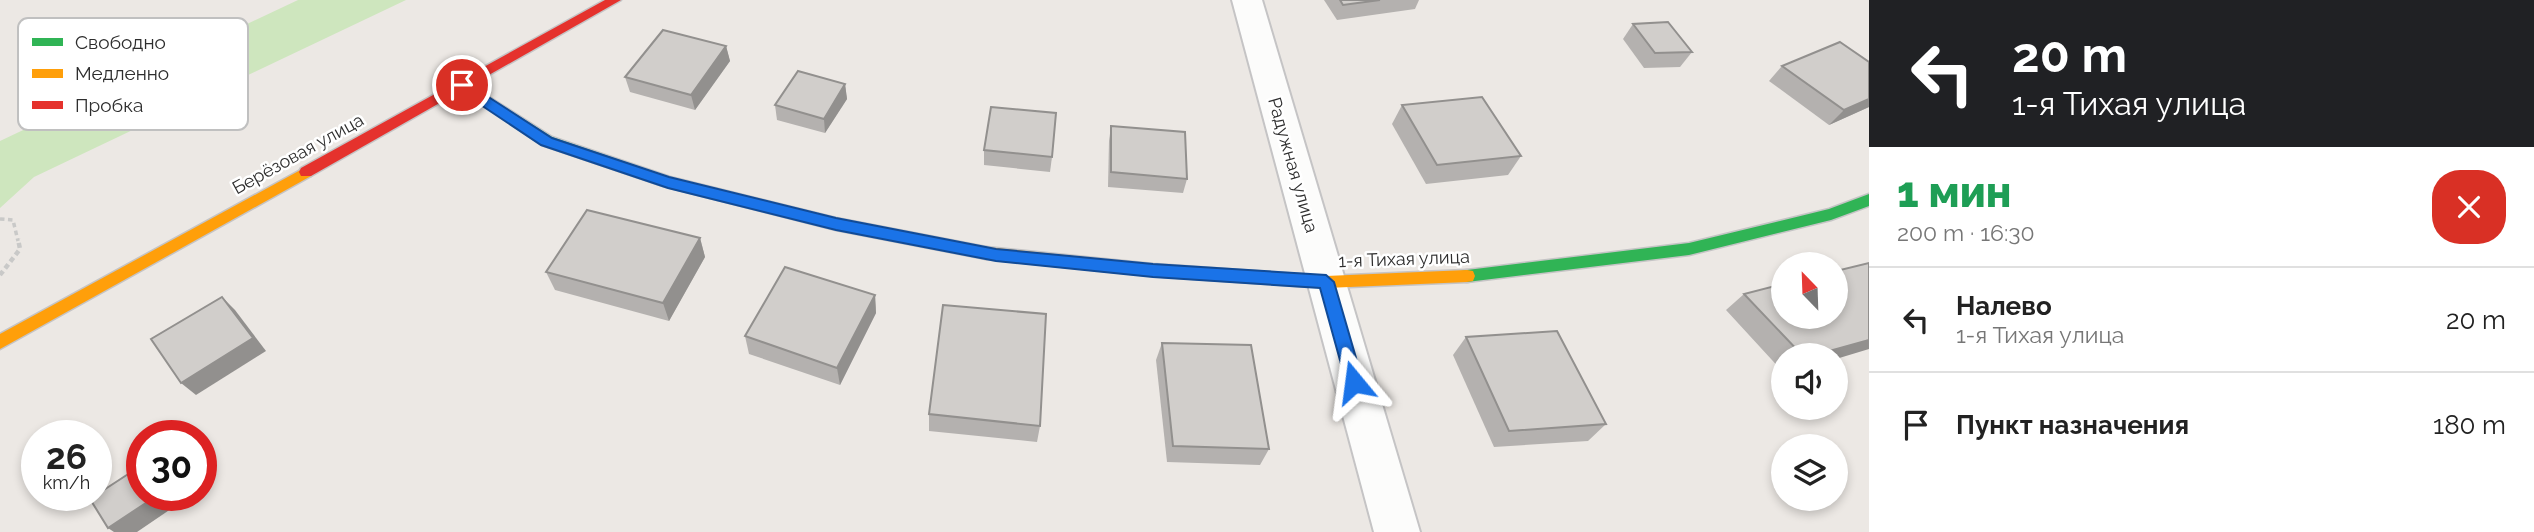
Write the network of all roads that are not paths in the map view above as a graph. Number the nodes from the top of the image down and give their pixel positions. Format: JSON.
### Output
{"nodes":[{"id":1,"x":615,"y":0,"type":"edge"},
{"id":2,"x":1247,"y":0,"type":"edge"},
{"id":3,"x":462,"y":85,"type":"junction"},
{"id":4,"x":1869,"y":200,"type":"edge"},
{"id":5,"x":1326,"y":282,"type":"junction"},
{"id":6,"x":0,"y":342,"type":"edge"},
{"id":7,"x":1397,"y":532,"type":"edge"}],
"edges":[{"from":1,"to":3,"type":"street","name":"Берёзовая улица"},
{"from":2,"to":5,"type":"street","name":"Радужная улица"},
{"from":3,"to":5,"type":"street","name":"1-я Тихая улица"},
{"from":3,"to":6,"type":"street","name":"Берёзовая улица"},
{"from":4,"to":5,"type":"street","name":"1-я Тихая улица"},
{"from":5,"to":7,"type":"street","name":"Радужная улица"}]}
